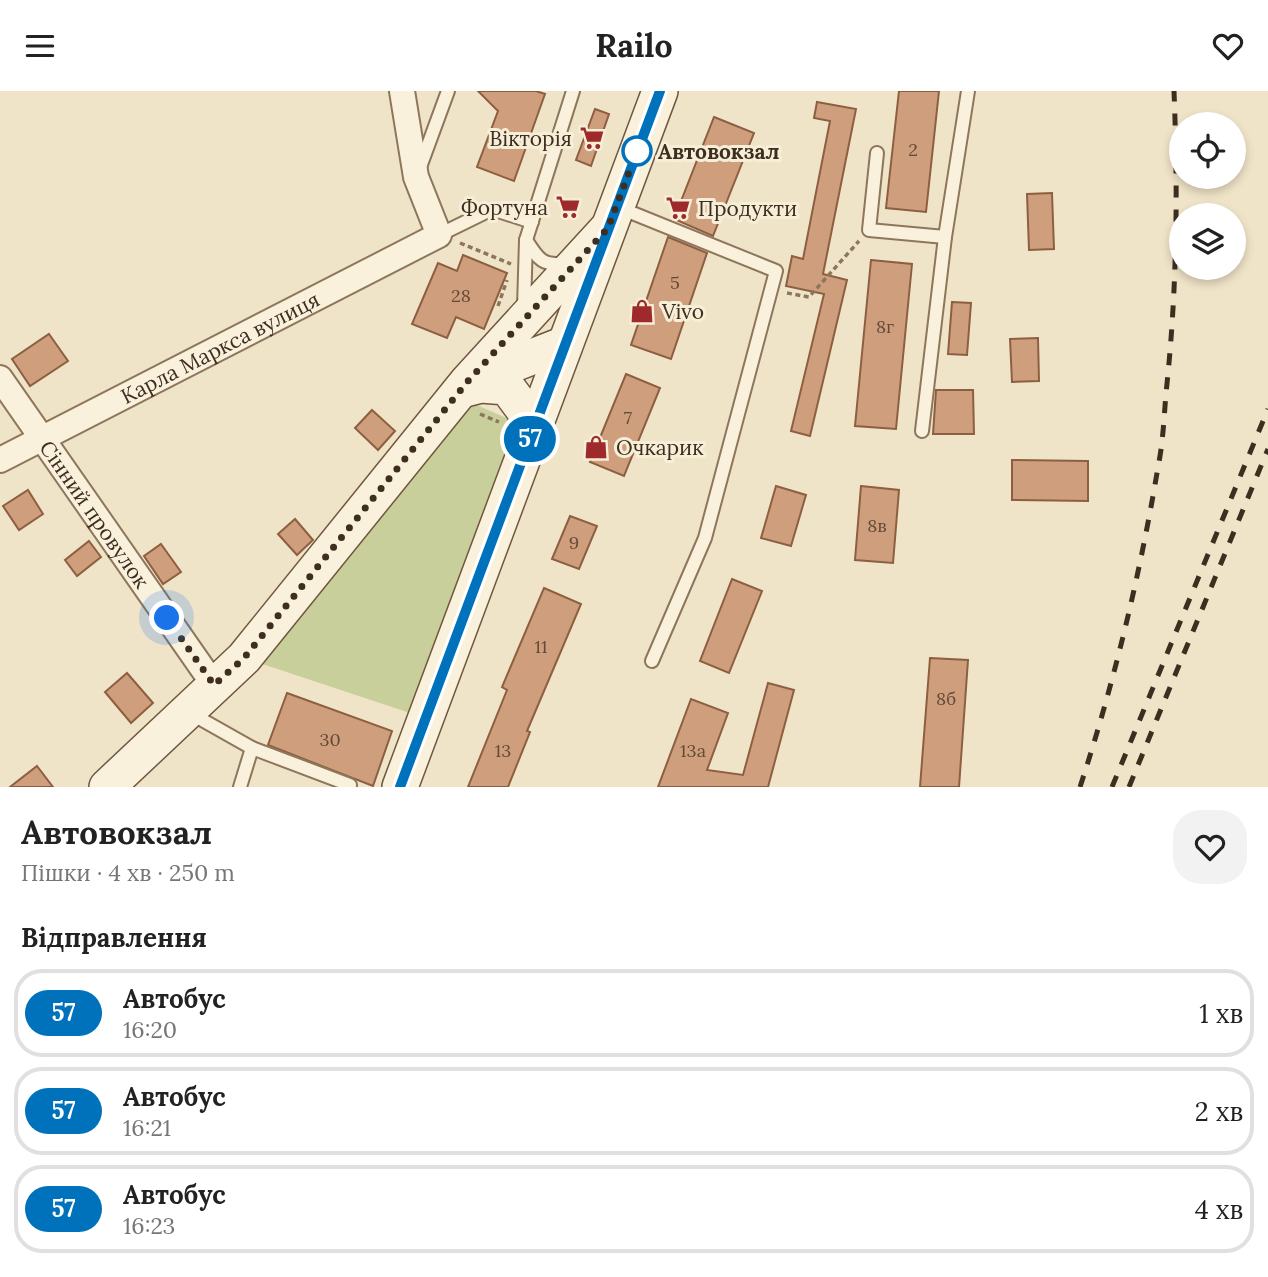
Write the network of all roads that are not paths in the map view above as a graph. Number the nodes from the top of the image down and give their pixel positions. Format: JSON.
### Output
{"nodes":[{"id":1,"x":402,"y":91,"type":"edge"},
{"id":2,"x":448,"y":91,"type":"edge"},
{"id":3,"x":573,"y":91,"type":"edge"},
{"id":4,"x":660,"y":91,"type":"edge"},
{"id":5,"x":968,"y":91,"type":"edge"},
{"id":6,"x":877,"y":153,"type":"dead end"},
{"id":7,"x":416,"y":177,"type":"junction"},
{"id":8,"x":613,"y":217,"type":"junction"},
{"id":9,"x":532,"y":222,"type":"junction"},
{"id":10,"x":439,"y":235,"type":"junction"},
{"id":11,"x":945,"y":237,"type":"junction"},
{"id":12,"x":526,"y":240,"type":"junction"},
{"id":13,"x":578,"y":261,"type":"junction"},
{"id":14,"x":510,"y":316,"type":"junction"},
{"id":15,"x":565,"y":344,"type":"junction"},
{"id":16,"x":0,"y":378,"type":"edge"},
{"id":17,"x":466,"y":393,"type":"junction"},
{"id":18,"x":519,"y":429,"type":"junction"},
{"id":19,"x":922,"y":431,"type":"dead end"},
{"id":20,"x":42,"y":439,"type":"junction"},
{"id":21,"x":0,"y":460,"type":"edge"},
{"id":22,"x":652,"y":661,"type":"dead end"},
{"id":23,"x":214,"y":685,"type":"junction"},
{"id":24,"x":187,"y":711,"type":"junction"},
{"id":25,"x":252,"y":748,"type":"junction"},
{"id":26,"x":350,"y":785,"type":"dead end"},
{"id":27,"x":107,"y":787,"type":"edge"},
{"id":28,"x":240,"y":787,"type":"edge"},
{"id":29,"x":400,"y":787,"type":"edge"}],
"edges":[{"from":1,"to":7,"type":"street"},
{"from":2,"to":7,"type":"lane"},
{"from":3,"to":9,"type":"lane"},
{"from":4,"to":8,"type":"street"},
{"from":5,"to":11,"type":"lane"},
{"from":6,"to":11,"type":"lane"},
{"from":7,"to":10,"type":"street"},
{"from":8,"to":13,"type":"street"},
{"from":8,"to":15,"type":"street"},
{"from":8,"to":22,"type":"lane"},
{"from":9,"to":10,"type":"lane"},
{"from":9,"to":12,"type":"lane"},
{"from":10,"to":20,"type":"street","name":"Карла Маркса вулиця"},
{"from":11,"to":19,"type":"lane"},
{"from":12,"to":13,"type":"lane"},
{"from":12,"to":14,"type":"lane"},
{"from":13,"to":14,"type":"street"},
{"from":14,"to":17,"type":"street"},
{"from":15,"to":17,"type":"street"},
{"from":15,"to":18,"type":"street"},
{"from":16,"to":20,"type":"street","name":"Сінний провулок"},
{"from":17,"to":18,"type":"street"},
{"from":17,"to":23,"type":"street"},
{"from":18,"to":29,"type":"street"},
{"from":20,"to":21,"type":"street","name":"Карла Маркса вулиця"},
{"from":20,"to":23,"type":"street","name":"Сінний провулок"},
{"from":23,"to":24,"type":"street"},
{"from":24,"to":25,"type":"lane"},
{"from":24,"to":27,"type":"street"},
{"from":25,"to":26,"type":"lane"},
{"from":25,"to":28,"type":"lane"}]}
